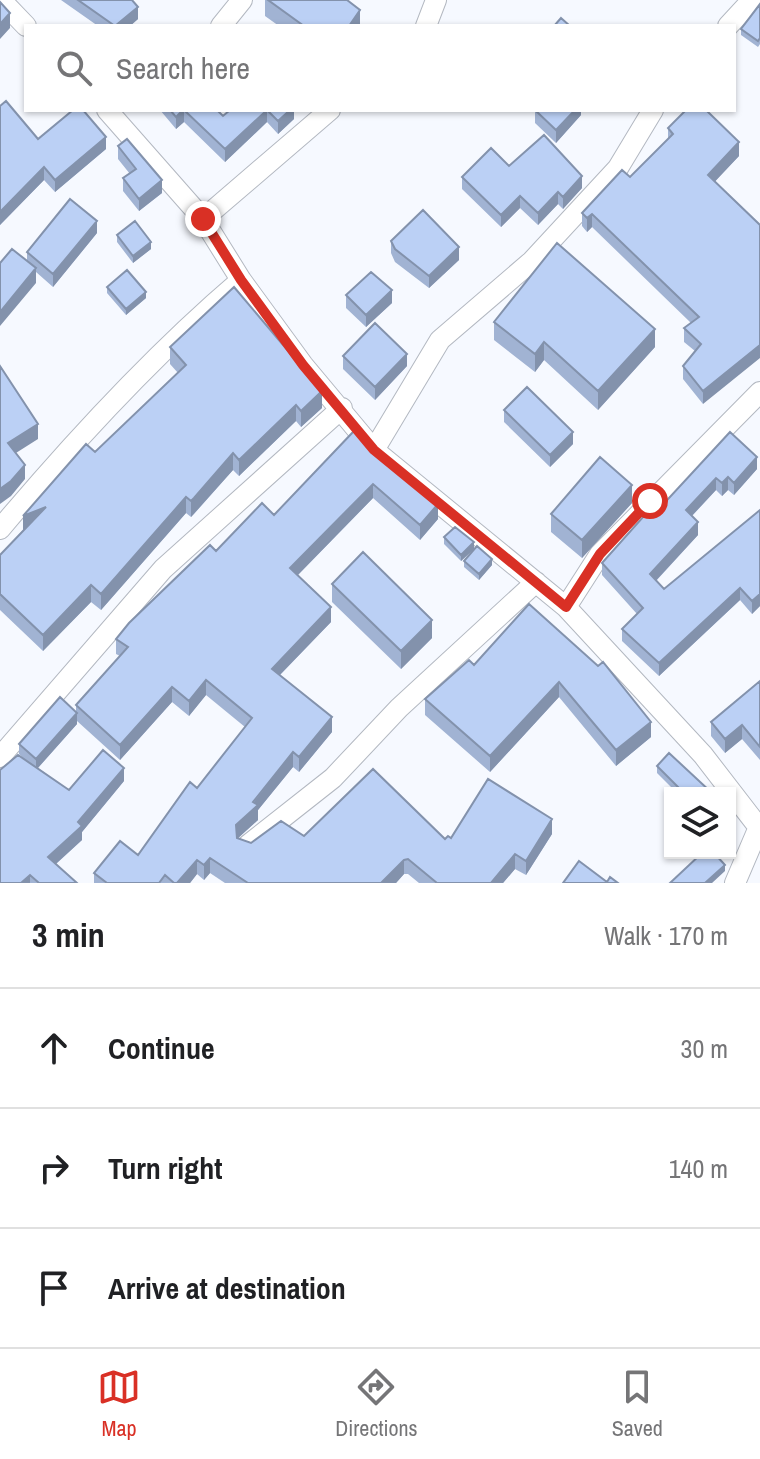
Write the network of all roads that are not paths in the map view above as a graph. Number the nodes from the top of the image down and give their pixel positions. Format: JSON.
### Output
{"nodes":[{"id":1,"x":242,"y":0,"type":"edge"},
{"id":2,"x":436,"y":0,"type":"edge"},
{"id":3,"x":752,"y":0,"type":"edge"},
{"id":4,"x":7,"y":2,"type":"edge"},
{"id":5,"x":24,"y":24,"type":"edge"},
{"id":6,"x":223,"y":24,"type":"edge"},
{"id":7,"x":427,"y":24,"type":"edge"},
{"id":8,"x":730,"y":24,"type":"edge"},
{"id":9,"x":109,"y":112,"type":"edge"},
{"id":10,"x":328,"y":112,"type":"edge"},
{"id":11,"x":652,"y":112,"type":"edge"},
{"id":12,"x":203,"y":219,"type":"junction"},
{"id":13,"x":241,"y":280,"type":"junction"},
{"id":14,"x":757,"y":400,"type":"edge"},
{"id":15,"x":342,"y":408,"type":"junction"},
{"id":16,"x":374,"y":450,"type":"junction"},
{"id":17,"x":0,"y":529,"type":"edge"},
{"id":18,"x":536,"y":582,"type":"junction"},
{"id":19,"x":566,"y":607,"type":"junction"},
{"id":20,"x":0,"y":757,"type":"edge"},
{"id":21,"x":759,"y":828,"type":"edge"},
{"id":22,"x":248,"y":845,"type":"edge"},
{"id":23,"x":735,"y":883,"type":"edge"}],
"edges":[{"from":1,"to":6,"type":"street"},
{"from":2,"to":7,"type":"street"},
{"from":3,"to":8,"type":"street"},
{"from":4,"to":5,"type":"street"},
{"from":9,"to":12,"type":"street"},
{"from":10,"to":12,"type":"street"},
{"from":11,"to":16,"type":"street"},
{"from":12,"to":13,"type":"street"},
{"from":13,"to":15,"type":"street"},
{"from":13,"to":17,"type":"street"},
{"from":14,"to":19,"type":"street"},
{"from":15,"to":16,"type":"street"},
{"from":15,"to":20,"type":"street"},
{"from":16,"to":18,"type":"street"},
{"from":18,"to":19,"type":"street"},
{"from":18,"to":22,"type":"street"},
{"from":19,"to":21,"type":"street"},
{"from":21,"to":23,"type":"street"}]}
